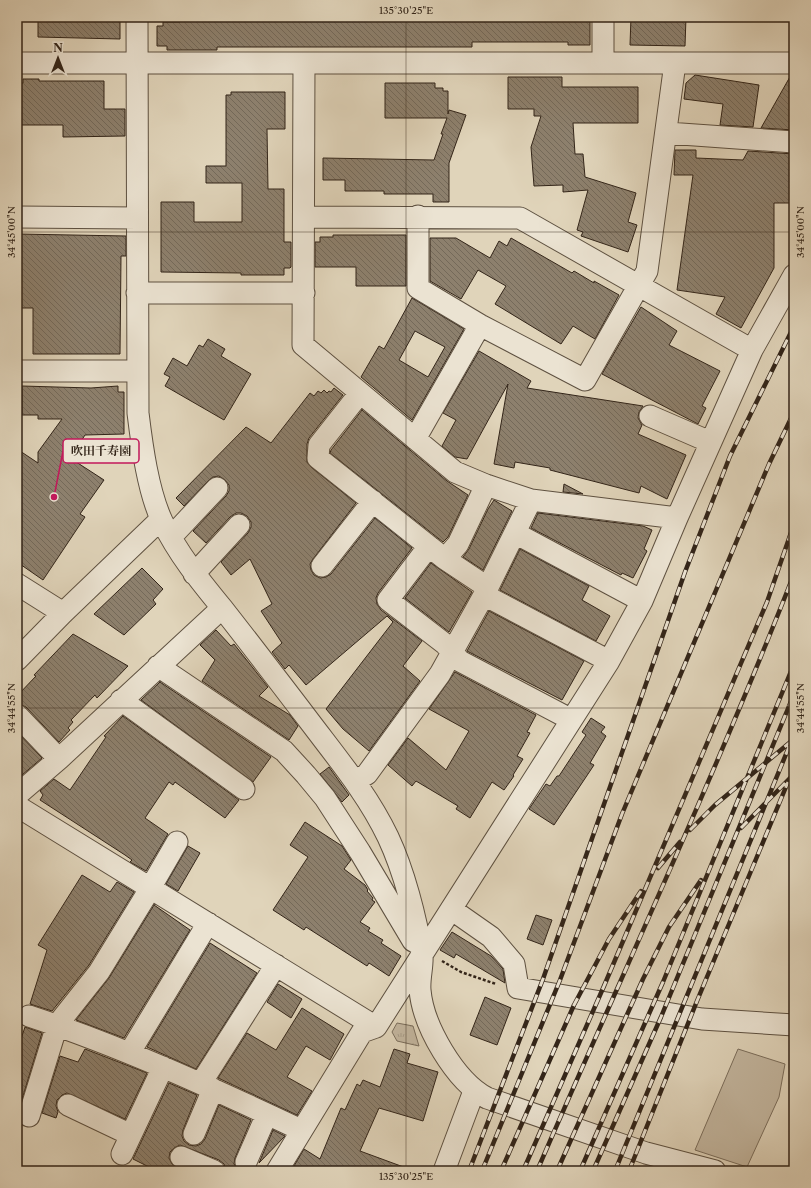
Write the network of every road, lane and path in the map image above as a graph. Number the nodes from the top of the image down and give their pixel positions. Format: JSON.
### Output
{"nodes":[{"id":1,"x":137,"y":17,"type":"edge"},
{"id":2,"x":603,"y":17,"type":"edge"},
{"id":3,"x":603,"y":62,"type":"junction"},
{"id":4,"x":17,"y":63,"type":"edge"},
{"id":5,"x":304,"y":63,"type":"junction"},
{"id":6,"x":675,"y":63,"type":"junction"},
{"id":7,"x":794,"y":63,"type":"edge"},
{"id":8,"x":137,"y":64,"type":"junction"},
{"id":9,"x":667,"y":132,"type":"junction"},
{"id":10,"x":794,"y":142,"type":"edge"},
{"id":11,"x":418,"y":216,"type":"junction"},
{"id":12,"x":17,"y":217,"type":"edge"},
{"id":13,"x":304,"y":217,"type":"junction"},
{"id":14,"x":137,"y":218,"type":"junction"},
{"id":15,"x":794,"y":275,"type":"edge"},
{"id":16,"x":639,"y":286,"type":"junction"},
{"id":17,"x":137,"y":293,"type":"junction"},
{"id":18,"x":304,"y":293,"type":"junction"},
{"id":19,"x":480,"y":325,"type":"junction"},
{"id":20,"x":752,"y":350,"type":"junction"},
{"id":21,"x":17,"y":371,"type":"edge"},
{"id":22,"x":137,"y":371,"type":"junction"},
{"id":23,"x":360,"y":393,"type":"junction"},
{"id":24,"x":650,"y":416,"type":"dead end"},
{"id":25,"x":415,"y":439,"type":"junction"},
{"id":26,"x":710,"y":442,"type":"junction"},
{"id":27,"x":486,"y":485,"type":"junction"},
{"id":28,"x":217,"y":488,"type":"dead end"},
{"id":29,"x":531,"y":500,"type":"junction"},
{"id":30,"x":373,"y":501,"type":"junction"},
{"id":31,"x":677,"y":518,"type":"junction"},
{"id":32,"x":161,"y":519,"type":"junction"},
{"id":33,"x":239,"y":525,"type":"dead end"},
{"id":34,"x":515,"y":533,"type":"junction"},
{"id":35,"x":171,"y":537,"type":"junction"},
{"id":36,"x":429,"y":546,"type":"junction"},
{"id":37,"x":445,"y":559,"type":"junction"},
{"id":38,"x":322,"y":566,"type":"dead end"},
{"id":39,"x":194,"y":574,"type":"junction"},
{"id":40,"x":17,"y":584,"type":"edge"},
{"id":41,"x":485,"y":591,"type":"junction"},
{"id":42,"x":642,"y":602,"type":"junction"},
{"id":43,"x":222,"y":608,"type":"junction"},
{"id":44,"x":63,"y":613,"type":"junction"},
{"id":45,"x":452,"y":652,"type":"junction"},
{"id":46,"x":17,"y":660,"type":"edge"},
{"id":47,"x":609,"y":662,"type":"junction"},
{"id":48,"x":158,"y":666,"type":"junction"},
{"id":49,"x":121,"y":700,"type":"junction"},
{"id":50,"x":17,"y":715,"type":"edge"},
{"id":51,"x":570,"y":719,"type":"junction"},
{"id":52,"x":59,"y":759,"type":"junction"},
{"id":53,"x":355,"y":781,"type":"junction"},
{"id":54,"x":244,"y":789,"type":"dead end"},
{"id":55,"x":17,"y":796,"type":"edge"},
{"id":56,"x":17,"y":806,"type":"edge"},
{"id":57,"x":177,"y":842,"type":"dead end"},
{"id":58,"x":149,"y":888,"type":"junction"},
{"id":59,"x":451,"y":909,"type":"junction"},
{"id":60,"x":208,"y":923,"type":"junction"},
{"id":61,"x":429,"y":957,"type":"junction"},
{"id":62,"x":276,"y":965,"type":"junction"},
{"id":63,"x":490,"y":982,"type":"dead end"},
{"id":64,"x":29,"y":1016,"type":"dead end"},
{"id":65,"x":57,"y":1025,"type":"junction"},
{"id":66,"x":794,"y":1025,"type":"edge"},
{"id":67,"x":376,"y":1027,"type":"junction"},
{"id":68,"x":130,"y":1052,"type":"junction"},
{"id":69,"x":163,"y":1067,"type":"junction"},
{"id":70,"x":207,"y":1086,"type":"junction"},
{"id":71,"x":474,"y":1091,"type":"junction"},
{"id":72,"x":68,"y":1105,"type":"dead end"},
{"id":73,"x":267,"y":1114,"type":"junction"},
{"id":74,"x":29,"y":1116,"type":"dead end"},
{"id":75,"x":300,"y":1130,"type":"junction"},
{"id":76,"x":194,"y":1134,"type":"dead end"},
{"id":77,"x":131,"y":1135,"type":"junction"},
{"id":78,"x":122,"y":1154,"type":"dead end"},
{"id":79,"x":181,"y":1158,"type":"dead end"},
{"id":80,"x":246,"y":1162,"type":"dead end"},
{"id":81,"x":214,"y":1171,"type":"edge"},
{"id":82,"x":277,"y":1171,"type":"edge"},
{"id":83,"x":444,"y":1171,"type":"edge"},
{"id":84,"x":715,"y":1171,"type":"edge"}],
"edges":[{"from":1,"to":8,"type":"street"},
{"from":2,"to":3,"type":"street"},
{"from":3,"to":5,"type":"street"},
{"from":3,"to":6,"type":"street"},
{"from":4,"to":8,"type":"street"},
{"from":5,"to":8,"type":"street"},
{"from":5,"to":13,"type":"street"},
{"from":6,"to":7,"type":"street"},
{"from":6,"to":9,"type":"street"},
{"from":8,"to":14,"type":"street"},
{"from":9,"to":10,"type":"street"},
{"from":9,"to":16,"type":"street"},
{"from":11,"to":13,"type":"street"},
{"from":11,"to":16,"type":"street"},
{"from":11,"to":19,"type":"street"},
{"from":12,"to":14,"type":"street"},
{"from":13,"to":18,"type":"street"},
{"from":14,"to":17,"type":"street"},
{"from":15,"to":20,"type":"street"},
{"from":16,"to":19,"type":"street"},
{"from":16,"to":20,"type":"street"},
{"from":17,"to":18,"type":"street"},
{"from":17,"to":22,"type":"street"},
{"from":18,"to":23,"type":"street"},
{"from":19,"to":25,"type":"street"},
{"from":20,"to":26,"type":"street"},
{"from":21,"to":22,"type":"street"},
{"from":22,"to":32,"type":"street"},
{"from":23,"to":25,"type":"street"},
{"from":23,"to":30,"type":"street"},
{"from":24,"to":26,"type":"street"},
{"from":25,"to":27,"type":"street"},
{"from":26,"to":31,"type":"street"},
{"from":27,"to":29,"type":"street"},
{"from":27,"to":37,"type":"street"},
{"from":28,"to":35,"type":"street"},
{"from":29,"to":31,"type":"street"},
{"from":29,"to":34,"type":"street"},
{"from":30,"to":36,"type":"street"},
{"from":30,"to":38,"type":"street"},
{"from":31,"to":42,"type":"street"},
{"from":32,"to":35,"type":"street"},
{"from":32,"to":44,"type":"street"},
{"from":33,"to":39,"type":"street"},
{"from":34,"to":41,"type":"street"},
{"from":34,"to":42,"type":"street"},
{"from":35,"to":39,"type":"street"},
{"from":36,"to":37,"type":"street"},
{"from":36,"to":45,"type":"street"},
{"from":37,"to":41,"type":"street"},
{"from":39,"to":43,"type":"street"},
{"from":40,"to":44,"type":"street"},
{"from":41,"to":45,"type":"street"},
{"from":41,"to":47,"type":"street"},
{"from":42,"to":47,"type":"street"},
{"from":43,"to":48,"type":"street"},
{"from":43,"to":53,"type":"street"},
{"from":44,"to":46,"type":"street"},
{"from":45,"to":51,"type":"street"},
{"from":45,"to":53,"type":"street"},
{"from":47,"to":51,"type":"street"},
{"from":48,"to":49,"type":"street"},
{"from":48,"to":61,"type":"street"},
{"from":49,"to":52,"type":"street"},
{"from":49,"to":54,"type":"street"},
{"from":50,"to":52,"type":"street"},
{"from":51,"to":59,"type":"street"},
{"from":52,"to":55,"type":"street"},
{"from":53,"to":61,"type":"street"},
{"from":56,"to":58,"type":"street"},
{"from":57,"to":58,"type":"street"},
{"from":58,"to":60,"type":"street"},
{"from":58,"to":65,"type":"street"},
{"from":59,"to":61,"type":"street"},
{"from":59,"to":66,"type":"street"},
{"from":60,"to":62,"type":"street"},
{"from":60,"to":68,"type":"street"},
{"from":61,"to":63,"type":"path"},
{"from":61,"to":67,"type":"street"},
{"from":61,"to":71,"type":"street"},
{"from":62,"to":67,"type":"street"},
{"from":62,"to":70,"type":"street"},
{"from":64,"to":65,"type":"street"},
{"from":65,"to":68,"type":"street"},
{"from":65,"to":74,"type":"street"},
{"from":67,"to":75,"type":"street"},
{"from":68,"to":69,"type":"street"},
{"from":69,"to":70,"type":"street"},
{"from":69,"to":77,"type":"street"},
{"from":70,"to":73,"type":"street"},
{"from":70,"to":76,"type":"street"},
{"from":71,"to":83,"type":"street"},
{"from":71,"to":84,"type":"street"},
{"from":72,"to":77,"type":"street"},
{"from":73,"to":75,"type":"street"},
{"from":73,"to":80,"type":"street"},
{"from":75,"to":82,"type":"street"},
{"from":77,"to":78,"type":"street"},
{"from":79,"to":81,"type":"street"}]}
